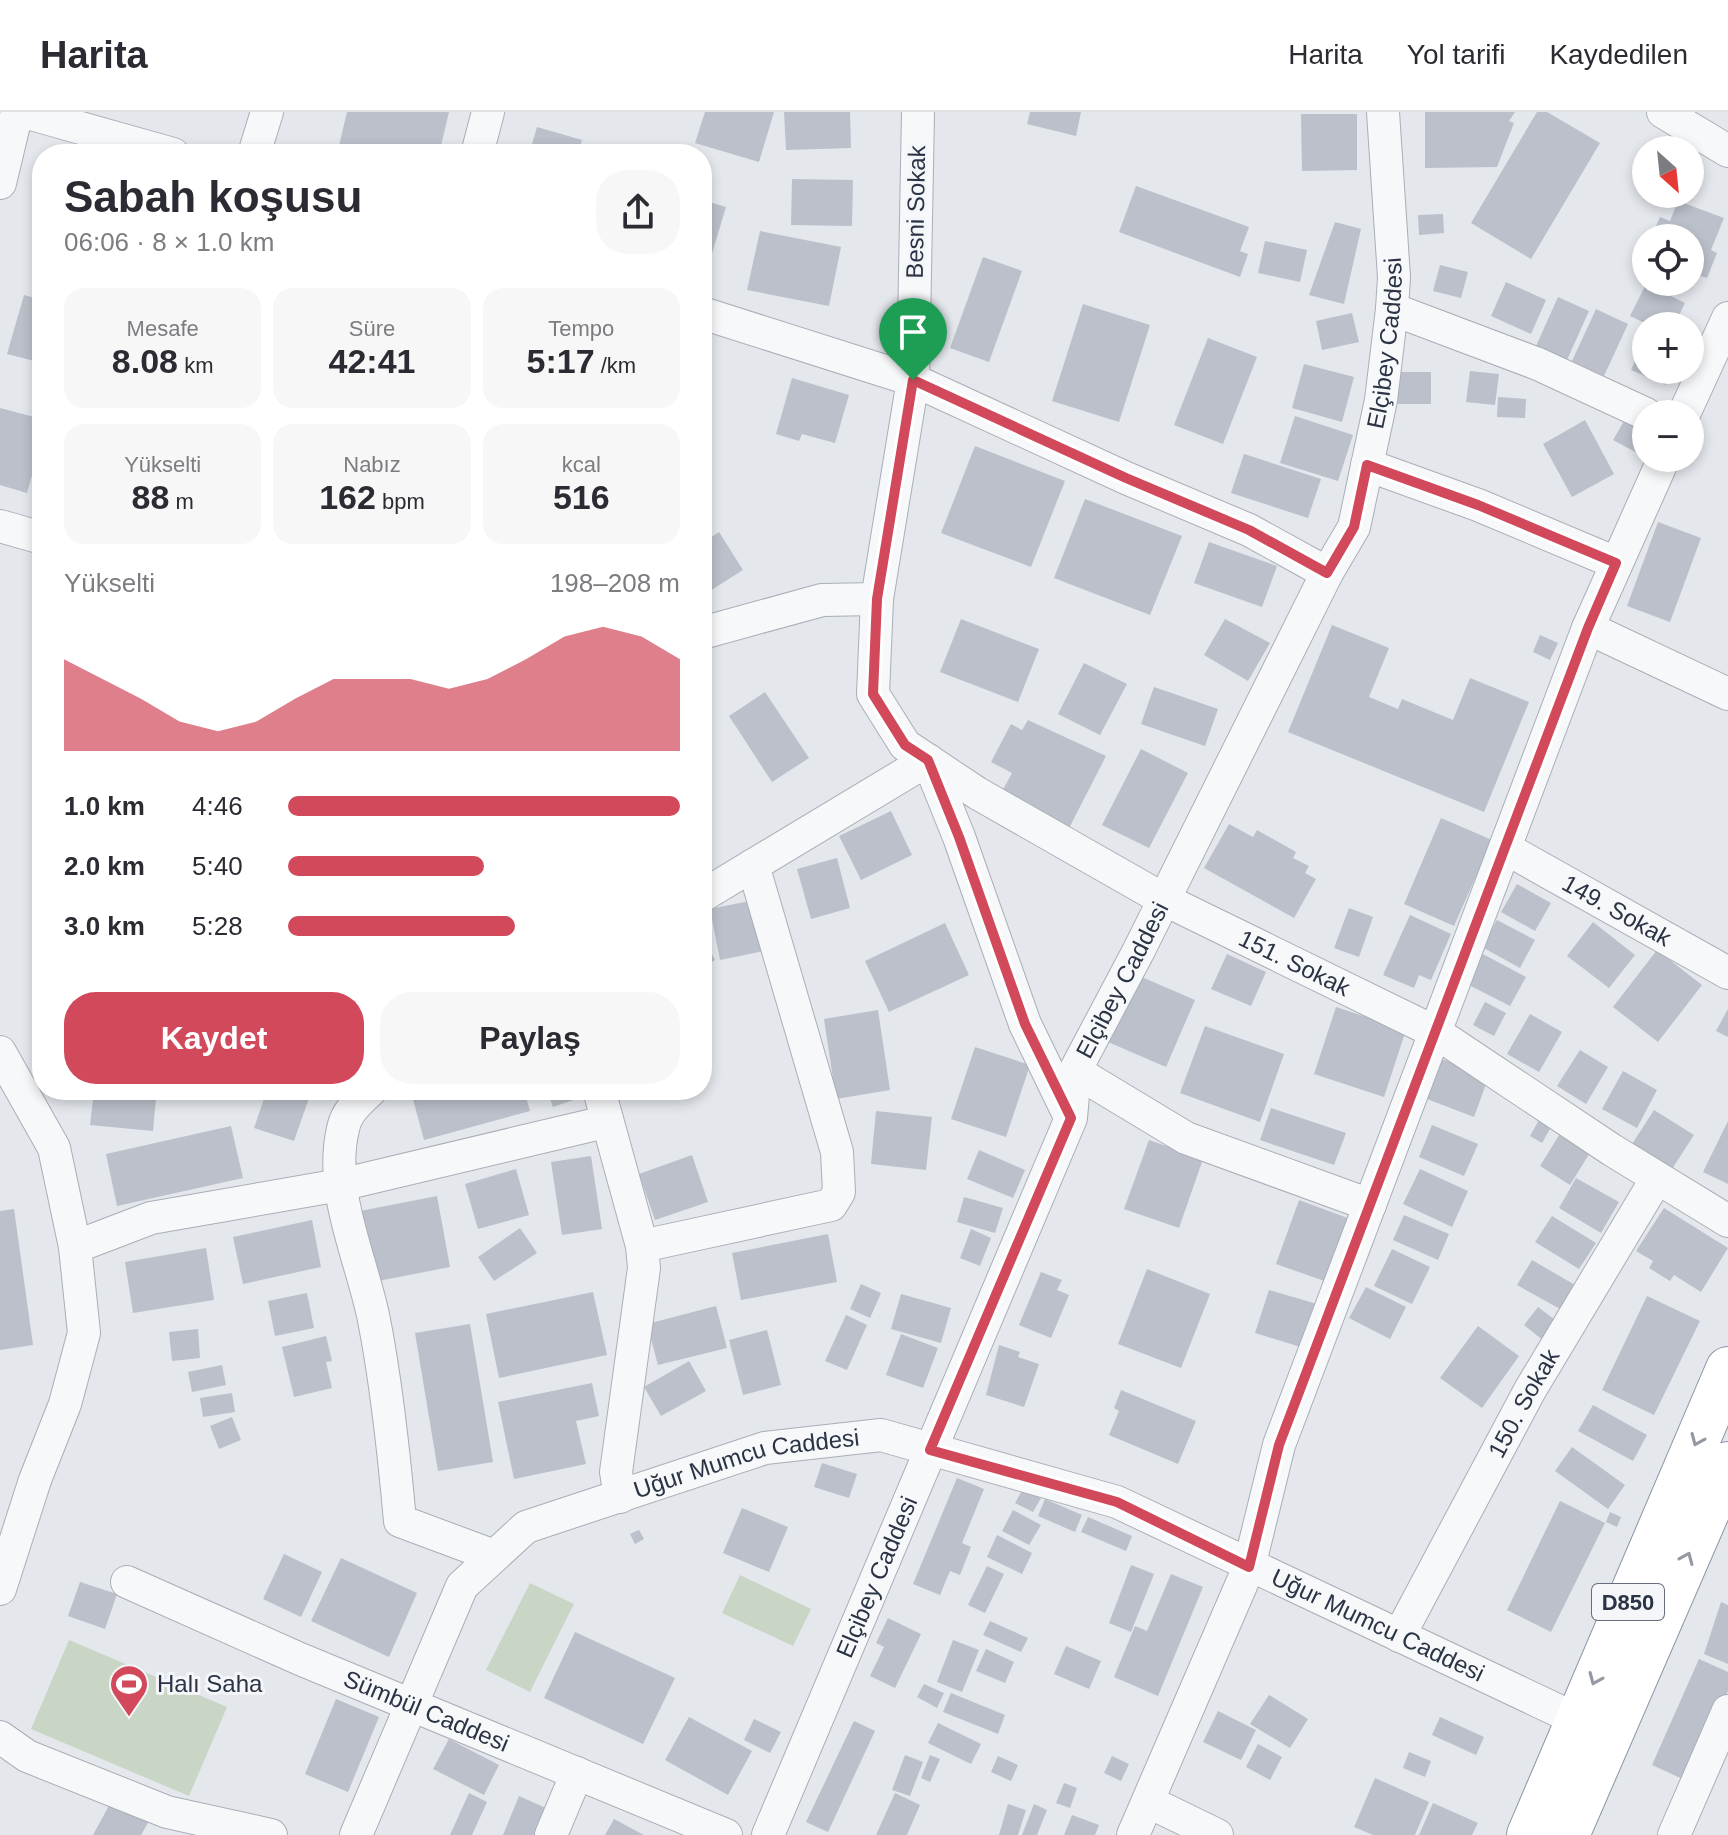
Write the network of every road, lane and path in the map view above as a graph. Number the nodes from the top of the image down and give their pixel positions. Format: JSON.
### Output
{"nodes":[{"id":1,"x":17,"y":112,"type":"edge"},
{"id":2,"x":24,"y":112,"type":"edge"},
{"id":3,"x":267,"y":112,"type":"edge"},
{"id":4,"x":488,"y":112,"type":"edge"},
{"id":5,"x":918,"y":112,"type":"edge"},
{"id":6,"x":1383,"y":112,"type":"edge"},
{"id":7,"x":1665,"y":113,"type":"edge"},
{"id":8,"x":138,"y":144,"type":"edge"},
{"id":9,"x":257,"y":144,"type":"edge"},
{"id":10,"x":480,"y":144,"type":"edge"},
{"id":11,"x":1728,"y":151,"type":"edge"},
{"id":12,"x":0,"y":183,"type":"edge"},
{"id":13,"x":1392,"y":309,"type":"junction"},
{"id":14,"x":712,"y":316,"type":"edge"},
{"id":15,"x":1728,"y":318,"type":"edge"},
{"id":16,"x":913,"y":380,"type":"junction"},
{"id":17,"x":1690,"y":400,"type":"edge"},
{"id":18,"x":1632,"y":408,"type":"edge"},
{"id":19,"x":1367,"y":465,"type":"junction"},
{"id":20,"x":1658,"y":472,"type":"edge"},
{"id":21,"x":0,"y":526,"type":"edge"},
{"id":22,"x":32,"y":535,"type":"edge"},
{"id":23,"x":1616,"y":563,"type":"junction"},
{"id":24,"x":1327,"y":573,"type":"junction"},
{"id":25,"x":877,"y":599,"type":"junction"},
{"id":26,"x":1588,"y":628,"type":"junction"},
{"id":27,"x":712,"y":630,"type":"edge"},
{"id":28,"x":873,"y":694,"type":"joint"},
{"id":29,"x":1728,"y":694,"type":"edge"},
{"id":30,"x":928,"y":760,"type":"junction"},
{"id":31,"x":1505,"y":848,"type":"junction"},
{"id":32,"x":753,"y":865,"type":"junction"},
{"id":33,"x":712,"y":890,"type":"edge"},
{"id":34,"x":1163,"y":899,"type":"junction"},
{"id":35,"x":1728,"y":973,"type":"edge"},
{"id":36,"x":1435,"y":1032,"type":"junction"},
{"id":37,"x":0,"y":1052,"type":"edge"},
{"id":38,"x":1075,"y":1071,"type":"junction"},
{"id":39,"x":361,"y":1100,"type":"edge"},
{"id":40,"x":601,"y":1100,"type":"edge"},
{"id":41,"x":1071,"y":1118,"type":"junction"},
{"id":42,"x":605,"y":1122,"type":"junction"},
{"id":43,"x":1657,"y":1178,"type":"junction"},
{"id":44,"x":340,"y":1185,"type":"junction"},
{"id":45,"x":1370,"y":1205,"type":"junction"},
{"id":46,"x":1728,"y":1221,"type":"edge"},
{"id":47,"x":642,"y":1246,"type":"junction"},
{"id":48,"x":75,"y":1247,"type":"junction"},
{"id":49,"x":1728,"y":1369,"type":"edge"},
{"id":50,"x":930,"y":1450,"type":"junction"},
{"id":51,"x":1728,"y":1464,"type":"edge"},
{"id":52,"x":620,"y":1497,"type":"junction"},
{"id":53,"x":494,"y":1556,"type":"junction"},
{"id":54,"x":1249,"y":1567,"type":"junction"},
{"id":55,"x":127,"y":1582,"type":"dead end"},
{"id":56,"x":0,"y":1589,"type":"edge"},
{"id":57,"x":1399,"y":1636,"type":"junction"},
{"id":58,"x":412,"y":1703,"type":"junction"},
{"id":59,"x":1728,"y":1711,"type":"edge"},
{"id":60,"x":1578,"y":1720,"type":"junction"},
{"id":61,"x":0,"y":1737,"type":"edge"},
{"id":62,"x":577,"y":1773,"type":"junction"},
{"id":63,"x":1149,"y":1802,"type":"junction"},
{"id":64,"x":160,"y":1824,"type":"edge"},
{"id":65,"x":271,"y":1835,"type":"edge"},
{"id":66,"x":356,"y":1835,"type":"edge"},
{"id":67,"x":551,"y":1835,"type":"edge"},
{"id":68,"x":726,"y":1835,"type":"edge"},
{"id":69,"x":768,"y":1835,"type":"edge"},
{"id":70,"x":1133,"y":1835,"type":"edge"},
{"id":71,"x":1217,"y":1835,"type":"edge"},
{"id":72,"x":1529,"y":1835,"type":"edge"},
{"id":73,"x":1567,"y":1835,"type":"edge"},
{"id":74,"x":1674,"y":1835,"type":"edge"}],
"edges":[{"from":1,"to":12,"type":"street"},
{"from":2,"to":8,"type":"street"},
{"from":3,"to":9,"type":"street"},
{"from":4,"to":10,"type":"street"},
{"from":5,"to":16,"type":"street","name":"Besni Sokak"},
{"from":6,"to":13,"type":"street","name":"Elçibey Caddesi"},
{"from":7,"to":11,"type":"street"},
{"from":13,"to":18,"type":"street"},
{"from":13,"to":19,"type":"street","name":"Elçibey Caddesi"},
{"from":14,"to":16,"type":"street"},
{"from":15,"to":17,"type":"street"},
{"from":16,"to":24,"type":"street"},
{"from":16,"to":25,"type":"street","name":"Besni Sokak"},
{"from":19,"to":23,"type":"street"},
{"from":19,"to":24,"type":"street","name":"Elçibey Caddesi"},
{"from":20,"to":23,"type":"street"},
{"from":21,"to":22,"type":"street"},
{"from":23,"to":26,"type":"street"},
{"from":24,"to":34,"type":"street","name":"Elçibey Caddesi"},
{"from":25,"to":27,"type":"street"},
{"from":25,"to":28,"type":"street","name":"Besni Sokak"},
{"from":26,"to":29,"type":"street"},
{"from":26,"to":31,"type":"street"},
{"from":28,"to":30,"type":"street","name":"151. Sokak"},
{"from":30,"to":32,"type":"street"},
{"from":30,"to":34,"type":"street","name":"151. Sokak"},
{"from":30,"to":41,"type":"street"},
{"from":31,"to":35,"type":"street","name":"149. Sokak"},
{"from":31,"to":36,"type":"street"},
{"from":32,"to":33,"type":"street"},
{"from":32,"to":47,"type":"street"},
{"from":34,"to":36,"type":"street","name":"151. Sokak"},
{"from":34,"to":38,"type":"street","name":"Elçibey Caddesi"},
{"from":36,"to":43,"type":"street","name":"151. Sokak"},
{"from":36,"to":45,"type":"street"},
{"from":37,"to":48,"type":"street"},
{"from":38,"to":41,"type":"street","name":"Elçibey Caddesi"},
{"from":38,"to":45,"type":"street"},
{"from":39,"to":44,"type":"street"},
{"from":40,"to":42,"type":"street"},
{"from":41,"to":50,"type":"street","name":"Elçibey Caddesi"},
{"from":42,"to":44,"type":"street"},
{"from":42,"to":47,"type":"street"},
{"from":43,"to":46,"type":"street","name":"151. Sokak"},
{"from":43,"to":57,"type":"street","name":"150. Sokak"},
{"from":44,"to":48,"type":"street"},
{"from":44,"to":53,"type":"street"},
{"from":45,"to":54,"type":"street"},
{"from":47,"to":52,"type":"street"},
{"from":48,"to":56,"type":"street"},
{"from":49,"to":60,"type":"highway","number":"D850","one_way":true},
{"from":50,"to":52,"type":"street","name":"Uğur Mumcu Caddesi"},
{"from":50,"to":54,"type":"street","name":"Uğur Mumcu Caddesi"},
{"from":50,"to":69,"type":"street","name":"Elçibey Caddesi"},
{"from":73,"to":51,"type":"highway","number":"D850","one_way":true},
{"from":52,"to":53,"type":"street","name":"Uğur Mumcu Caddesi"},
{"from":53,"to":58,"type":"street","name":"Uğur Mumcu Caddesi"},
{"from":54,"to":57,"type":"street","name":"Uğur Mumcu Caddesi"},
{"from":54,"to":63,"type":"street"},
{"from":55,"to":58,"type":"street","name":"Sümbül Caddesi"},
{"from":57,"to":60,"type":"street","name":"Uğur Mumcu Caddesi"},
{"from":58,"to":62,"type":"street","name":"Sümbül Caddesi"},
{"from":58,"to":66,"type":"street"},
{"from":59,"to":74,"type":"street"},
{"from":60,"to":72,"type":"highway","number":"D850"},
{"from":61,"to":64,"type":"street"},
{"from":62,"to":67,"type":"street"},
{"from":62,"to":68,"type":"street","name":"Sümbül Caddesi"},
{"from":63,"to":70,"type":"street"},
{"from":63,"to":71,"type":"street"},
{"from":64,"to":65,"type":"street"}]}
